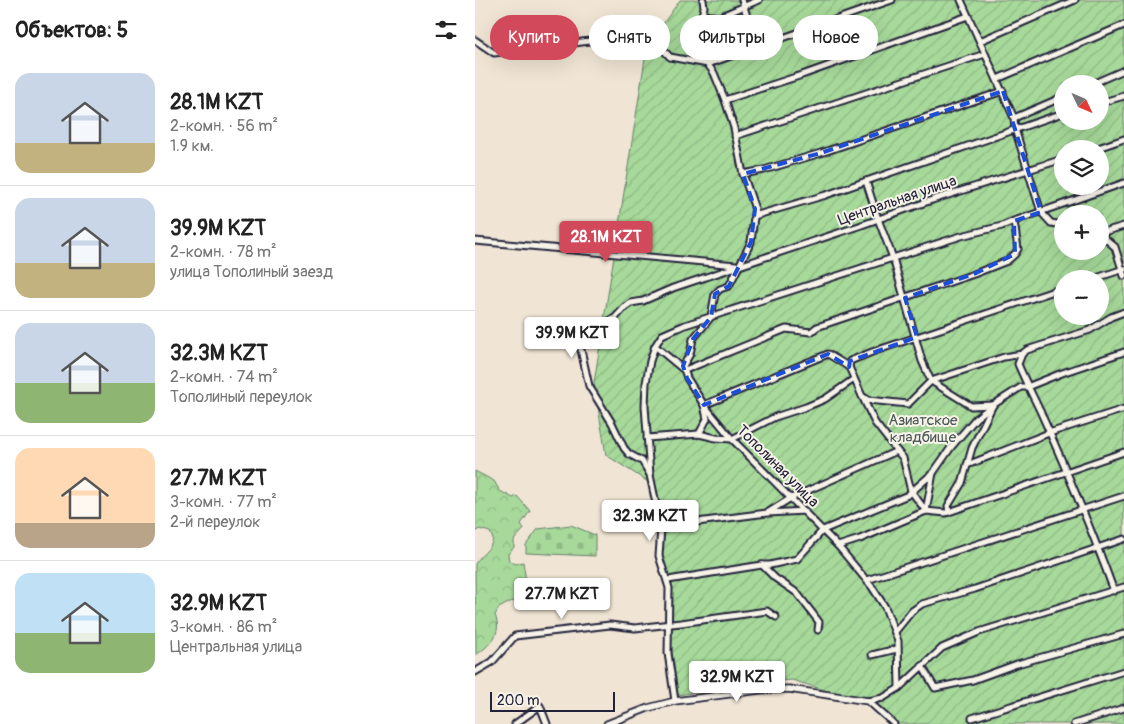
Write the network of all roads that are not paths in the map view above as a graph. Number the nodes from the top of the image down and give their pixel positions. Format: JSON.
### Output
{"nodes":[{"id":1,"x":703,"y":0,"type":"edge"},
{"id":2,"x":742,"y":0,"type":"edge"},
{"id":3,"x":759,"y":0,"type":"edge"},
{"id":4,"x":892,"y":0,"type":"edge"},
{"id":5,"x":1075,"y":0,"type":"edge"},
{"id":6,"x":963,"y":1,"type":"edge"},
{"id":7,"x":744,"y":6,"type":"junction"},
{"id":8,"x":702,"y":15,"type":"edge"},
{"id":9,"x":725,"y":15,"type":"edge"},
{"id":10,"x":747,"y":15,"type":"edge"},
{"id":11,"x":968,"y":16,"type":"junction"},
{"id":12,"x":1124,"y":25,"type":"edge"},
{"id":13,"x":783,"y":37,"type":"edge"},
{"id":14,"x":475,"y":40,"type":"edge"},
{"id":15,"x":980,"y":41,"type":"junction"},
{"id":16,"x":985,"y":54,"type":"junction"},
{"id":17,"x":706,"y":60,"type":"edge"},
{"id":18,"x":718,"y":60,"type":"edge"},
{"id":19,"x":707,"y":64,"type":"junction"},
{"id":20,"x":1124,"y":70,"type":"edge"},
{"id":21,"x":1109,"y":77,"type":"edge"},
{"id":22,"x":997,"y":79,"type":"junction"},
{"id":23,"x":1003,"y":90,"type":"junction"},
{"id":24,"x":1124,"y":96,"type":"edge"},
{"id":25,"x":725,"y":100,"type":"junction"},
{"id":26,"x":1109,"y":100,"type":"edge"},
{"id":27,"x":1054,"y":101,"type":"edge"},
{"id":28,"x":1054,"y":116,"type":"edge"},
{"id":29,"x":1014,"y":118,"type":"junction"},
{"id":30,"x":1015,"y":129,"type":"junction"},
{"id":31,"x":735,"y":136,"type":"junction"},
{"id":32,"x":1124,"y":139,"type":"edge"},
{"id":33,"x":1109,"y":144,"type":"edge"},
{"id":34,"x":1054,"y":162,"type":"edge"},
{"id":35,"x":1029,"y":170,"type":"junction"},
{"id":36,"x":743,"y":174,"type":"junction"},
{"id":37,"x":866,"y":181,"type":"junction"},
{"id":38,"x":1124,"y":183,"type":"edge"},
{"id":39,"x":1041,"y":212,"type":"junction"},
{"id":40,"x":754,"y":216,"type":"junction"},
{"id":41,"x":878,"y":220,"type":"junction"},
{"id":42,"x":1014,"y":221,"type":"junction"},
{"id":43,"x":1054,"y":224,"type":"edge"},
{"id":44,"x":1124,"y":226,"type":"edge"},
{"id":45,"x":1109,"y":231,"type":"edge"},
{"id":46,"x":475,"y":241,"type":"edge"},
{"id":47,"x":1109,"y":241,"type":"edge"},
{"id":48,"x":893,"y":258,"type":"junction"},
{"id":49,"x":739,"y":265,"type":"junction"},
{"id":50,"x":1123,"y":269,"type":"edge"},
{"id":51,"x":1109,"y":274,"type":"edge"},
{"id":52,"x":1124,"y":276,"type":"edge"},
{"id":53,"x":1054,"y":291,"type":"edge"},
{"id":54,"x":905,"y":298,"type":"junction"},
{"id":55,"x":1124,"y":312,"type":"edge"},
{"id":56,"x":711,"y":317,"type":"junction"},
{"id":57,"x":917,"y":337,"type":"junction"},
{"id":58,"x":655,"y":346,"type":"junction"},
{"id":59,"x":1124,"y":352,"type":"edge"},
{"id":60,"x":1022,"y":354,"type":"junction"},
{"id":61,"x":1010,"y":357,"type":"junction"},
{"id":62,"x":1018,"y":364,"type":"junction"},
{"id":63,"x":849,"y":367,"type":"junction"},
{"id":64,"x":685,"y":370,"type":"junction"},
{"id":65,"x":854,"y":379,"type":"junction"},
{"id":66,"x":931,"y":381,"type":"junction"},
{"id":67,"x":1027,"y":387,"type":"junction"},
{"id":68,"x":862,"y":396,"type":"junction"},
{"id":69,"x":704,"y":404,"type":"junction"},
{"id":70,"x":993,"y":405,"type":"junction"},
{"id":71,"x":1124,"y":409,"type":"edge"},
{"id":72,"x":1049,"y":433,"type":"junction"},
{"id":73,"x":699,"y":434,"type":"junction"},
{"id":74,"x":647,"y":438,"type":"junction"},
{"id":75,"x":732,"y":439,"type":"junction"},
{"id":76,"x":897,"y":451,"type":"junction"},
{"id":77,"x":1124,"y":452,"type":"edge"},
{"id":78,"x":967,"y":465,"type":"junction"},
{"id":79,"x":1066,"y":472,"type":"junction"},
{"id":80,"x":933,"y":473,"type":"junction"},
{"id":81,"x":650,"y":475,"type":"junction"},
{"id":82,"x":911,"y":491,"type":"junction"},
{"id":83,"x":1124,"y":496,"type":"edge"},
{"id":84,"x":791,"y":498,"type":"junction"},
{"id":85,"x":1082,"y":510,"type":"junction"},
{"id":86,"x":926,"y":511,"type":"junction"},
{"id":87,"x":805,"y":512,"type":"junction"},
{"id":88,"x":949,"y":512,"type":"junction"},
{"id":89,"x":767,"y":513,"type":"junction"},
{"id":90,"x":661,"y":528,"type":"junction"},
{"id":91,"x":823,"y":530,"type":"junction"},
{"id":92,"x":1124,"y":539,"type":"edge"},
{"id":93,"x":838,"y":546,"type":"junction"},
{"id":94,"x":1098,"y":547,"type":"junction"},
{"id":95,"x":762,"y":565,"type":"junction"},
{"id":96,"x":668,"y":580,"type":"junction"},
{"id":97,"x":867,"y":580,"type":"junction"},
{"id":98,"x":1124,"y":587,"type":"edge"},
{"id":99,"x":1114,"y":591,"type":"junction"},
{"id":100,"x":776,"y":618,"type":"dead end"},
{"id":101,"x":669,"y":624,"type":"junction"},
{"id":102,"x":818,"y":630,"type":"dead end"},
{"id":103,"x":895,"y":632,"type":"junction"},
{"id":104,"x":1124,"y":634,"type":"edge"},
{"id":105,"x":897,"y":649,"type":"junction"},
{"id":106,"x":872,"y":655,"type":"dead end"},
{"id":107,"x":922,"y":666,"type":"junction"},
{"id":108,"x":1124,"y":671,"type":"edge"},
{"id":109,"x":475,"y":672,"type":"edge"},
{"id":110,"x":899,"y":688,"type":"junction"},
{"id":111,"x":868,"y":700,"type":"junction"},
{"id":112,"x":675,"y":701,"type":"junction"},
{"id":113,"x":1124,"y":708,"type":"edge"},
{"id":114,"x":972,"y":718,"type":"dead end"},
{"id":115,"x":515,"y":724,"type":"edge"},
{"id":116,"x":547,"y":724,"type":"edge"},
{"id":117,"x":607,"y":724,"type":"edge"},
{"id":118,"x":894,"y":724,"type":"edge"},
{"id":119,"x":1074,"y":724,"type":"edge"}],
"edges":[{"from":1,"to":8,"type":"street"},
{"from":2,"to":7,"type":"street"},
{"from":3,"to":7,"type":"street"},
{"from":4,"to":13,"type":"street"},
{"from":5,"to":15,"type":"street"},
{"from":6,"to":11,"type":"street"},
{"from":7,"to":9,"type":"street"},
{"from":7,"to":10,"type":"street"},
{"from":11,"to":15,"type":"street"},
{"from":11,"to":25,"type":"street"},
{"from":12,"to":22,"type":"street"},
{"from":14,"to":19,"type":"street"},
{"from":15,"to":16,"type":"street"},
{"from":16,"to":22,"type":"street"},
{"from":16,"to":31,"type":"street"},
{"from":17,"to":19,"type":"street"},
{"from":18,"to":19,"type":"street"},
{"from":19,"to":25,"type":"street"},
{"from":20,"to":21,"type":"street"},
{"from":22,"to":23,"type":"street"},
{"from":23,"to":29,"type":"street"},
{"from":23,"to":36,"type":"street"},
{"from":24,"to":26,"type":"street"},
{"from":25,"to":31,"type":"street"},
{"from":27,"to":29,"type":"street"},
{"from":28,"to":30,"type":"street"},
{"from":29,"to":30,"type":"street"},
{"from":30,"to":35,"type":"street"},
{"from":30,"to":37,"type":"street"},
{"from":31,"to":36,"type":"street"},
{"from":32,"to":33,"type":"street"},
{"from":34,"to":35,"type":"street","name":"Центральная улица"},
{"from":35,"to":39,"type":"street"},
{"from":35,"to":41,"type":"street","name":"Центральная улица"},
{"from":36,"to":40,"type":"street"},
{"from":37,"to":40,"type":"street"},
{"from":37,"to":41,"type":"street"},
{"from":38,"to":39,"type":"street"},
{"from":39,"to":42,"type":"street"},
{"from":39,"to":43,"type":"street"},
{"from":40,"to":49,"type":"street"},
{"from":41,"to":48,"type":"street"},
{"from":41,"to":49,"type":"street","name":"Центральная улица"},
{"from":42,"to":48,"type":"street"},
{"from":42,"to":54,"type":"street"},
{"from":44,"to":45,"type":"street"},
{"from":46,"to":49,"type":"street"},
{"from":47,"to":50,"type":"street"},
{"from":48,"to":54,"type":"street"},
{"from":48,"to":56,"type":"street"},
{"from":49,"to":56,"type":"street"},
{"from":49,"to":81,"type":"street","name":"Центральная улица"},
{"from":50,"to":51,"type":"street"},
{"from":50,"to":52,"type":"street"},
{"from":53,"to":57,"type":"street"},
{"from":54,"to":57,"type":"street"},
{"from":54,"to":64,"type":"street"},
{"from":55,"to":60,"type":"street"},
{"from":56,"to":58,"type":"street"},
{"from":56,"to":64,"type":"street"},
{"from":57,"to":63,"type":"street"},
{"from":57,"to":66,"type":"street"},
{"from":58,"to":64,"type":"street"},
{"from":58,"to":74,"type":"street"},
{"from":59,"to":67,"type":"street"},
{"from":60,"to":61,"type":"street"},
{"from":60,"to":62,"type":"street"},
{"from":61,"to":62,"type":"street"},
{"from":61,"to":66,"type":"street"},
{"from":62,"to":67,"type":"street"},
{"from":63,"to":65,"type":"street"},
{"from":63,"to":69,"type":"street"},
{"from":64,"to":69,"type":"street","name":"Тополиная улица"},
{"from":65,"to":68,"type":"street"},
{"from":65,"to":75,"type":"street"},
{"from":66,"to":68,"type":"street"},
{"from":66,"to":70,"type":"street"},
{"from":67,"to":70,"type":"street"},
{"from":67,"to":72,"type":"street"},
{"from":68,"to":76,"type":"street"},
{"from":69,"to":73,"type":"street"},
{"from":69,"to":75,"type":"street","name":"Тополиная улица"},
{"from":70,"to":78,"type":"street"},
{"from":70,"to":80,"type":"street"},
{"from":71,"to":72,"type":"street"},
{"from":72,"to":78,"type":"street"},
{"from":72,"to":79,"type":"street"},
{"from":73,"to":74,"type":"street"},
{"from":73,"to":75,"type":"street"},
{"from":74,"to":81,"type":"street"},
{"from":75,"to":84,"type":"street","name":"Тополиная улица"},
{"from":76,"to":82,"type":"street"},
{"from":76,"to":84,"type":"street"},
{"from":77,"to":79,"type":"street"},
{"from":78,"to":88,"type":"street"},
{"from":79,"to":85,"type":"street"},
{"from":79,"to":88,"type":"street"},
{"from":80,"to":82,"type":"street"},
{"from":80,"to":86,"type":"street"},
{"from":81,"to":90,"type":"street"},
{"from":82,"to":86,"type":"street"},
{"from":82,"to":91,"type":"street"},
{"from":83,"to":85,"type":"street"},
{"from":84,"to":87,"type":"street","name":"Тополиная улица"},
{"from":84,"to":89,"type":"street"},
{"from":85,"to":94,"type":"street"},
{"from":85,"to":97,"type":"street"},
{"from":86,"to":88,"type":"street"},
{"from":86,"to":93,"type":"street"},
{"from":87,"to":89,"type":"street"},
{"from":87,"to":91,"type":"street","name":"Тополиная улица"},
{"from":89,"to":90,"type":"street"},
{"from":90,"to":96,"type":"street"},
{"from":91,"to":93,"type":"street","name":"Тополиная улица"},
{"from":91,"to":95,"type":"street"},
{"from":92,"to":94,"type":"street"},
{"from":93,"to":97,"type":"street","name":"Тополиная улица"},
{"from":94,"to":99,"type":"street"},
{"from":94,"to":103,"type":"street"},
{"from":95,"to":96,"type":"street"},
{"from":95,"to":102,"type":"street"},
{"from":96,"to":101,"type":"street"},
{"from":97,"to":103,"type":"street","name":"Тополиная улица"},
{"from":98,"to":99,"type":"street"},
{"from":99,"to":107,"type":"street"},
{"from":100,"to":101,"type":"street"},
{"from":101,"to":109,"type":"street"},
{"from":101,"to":112,"type":"street"},
{"from":103,"to":105,"type":"street","name":"Тополиная улица"},
{"from":104,"to":107,"type":"street"},
{"from":105,"to":106,"type":"street"},
{"from":105,"to":110,"type":"street","name":"Тополиная улица"},
{"from":107,"to":110,"type":"street"},
{"from":108,"to":114,"type":"street"},
{"from":110,"to":111,"type":"street"},
{"from":111,"to":112,"type":"street"},
{"from":111,"to":118,"type":"street"},
{"from":112,"to":117,"type":"street"},
{"from":113,"to":119,"type":"street"},
{"from":115,"to":116,"type":"street"}]}
